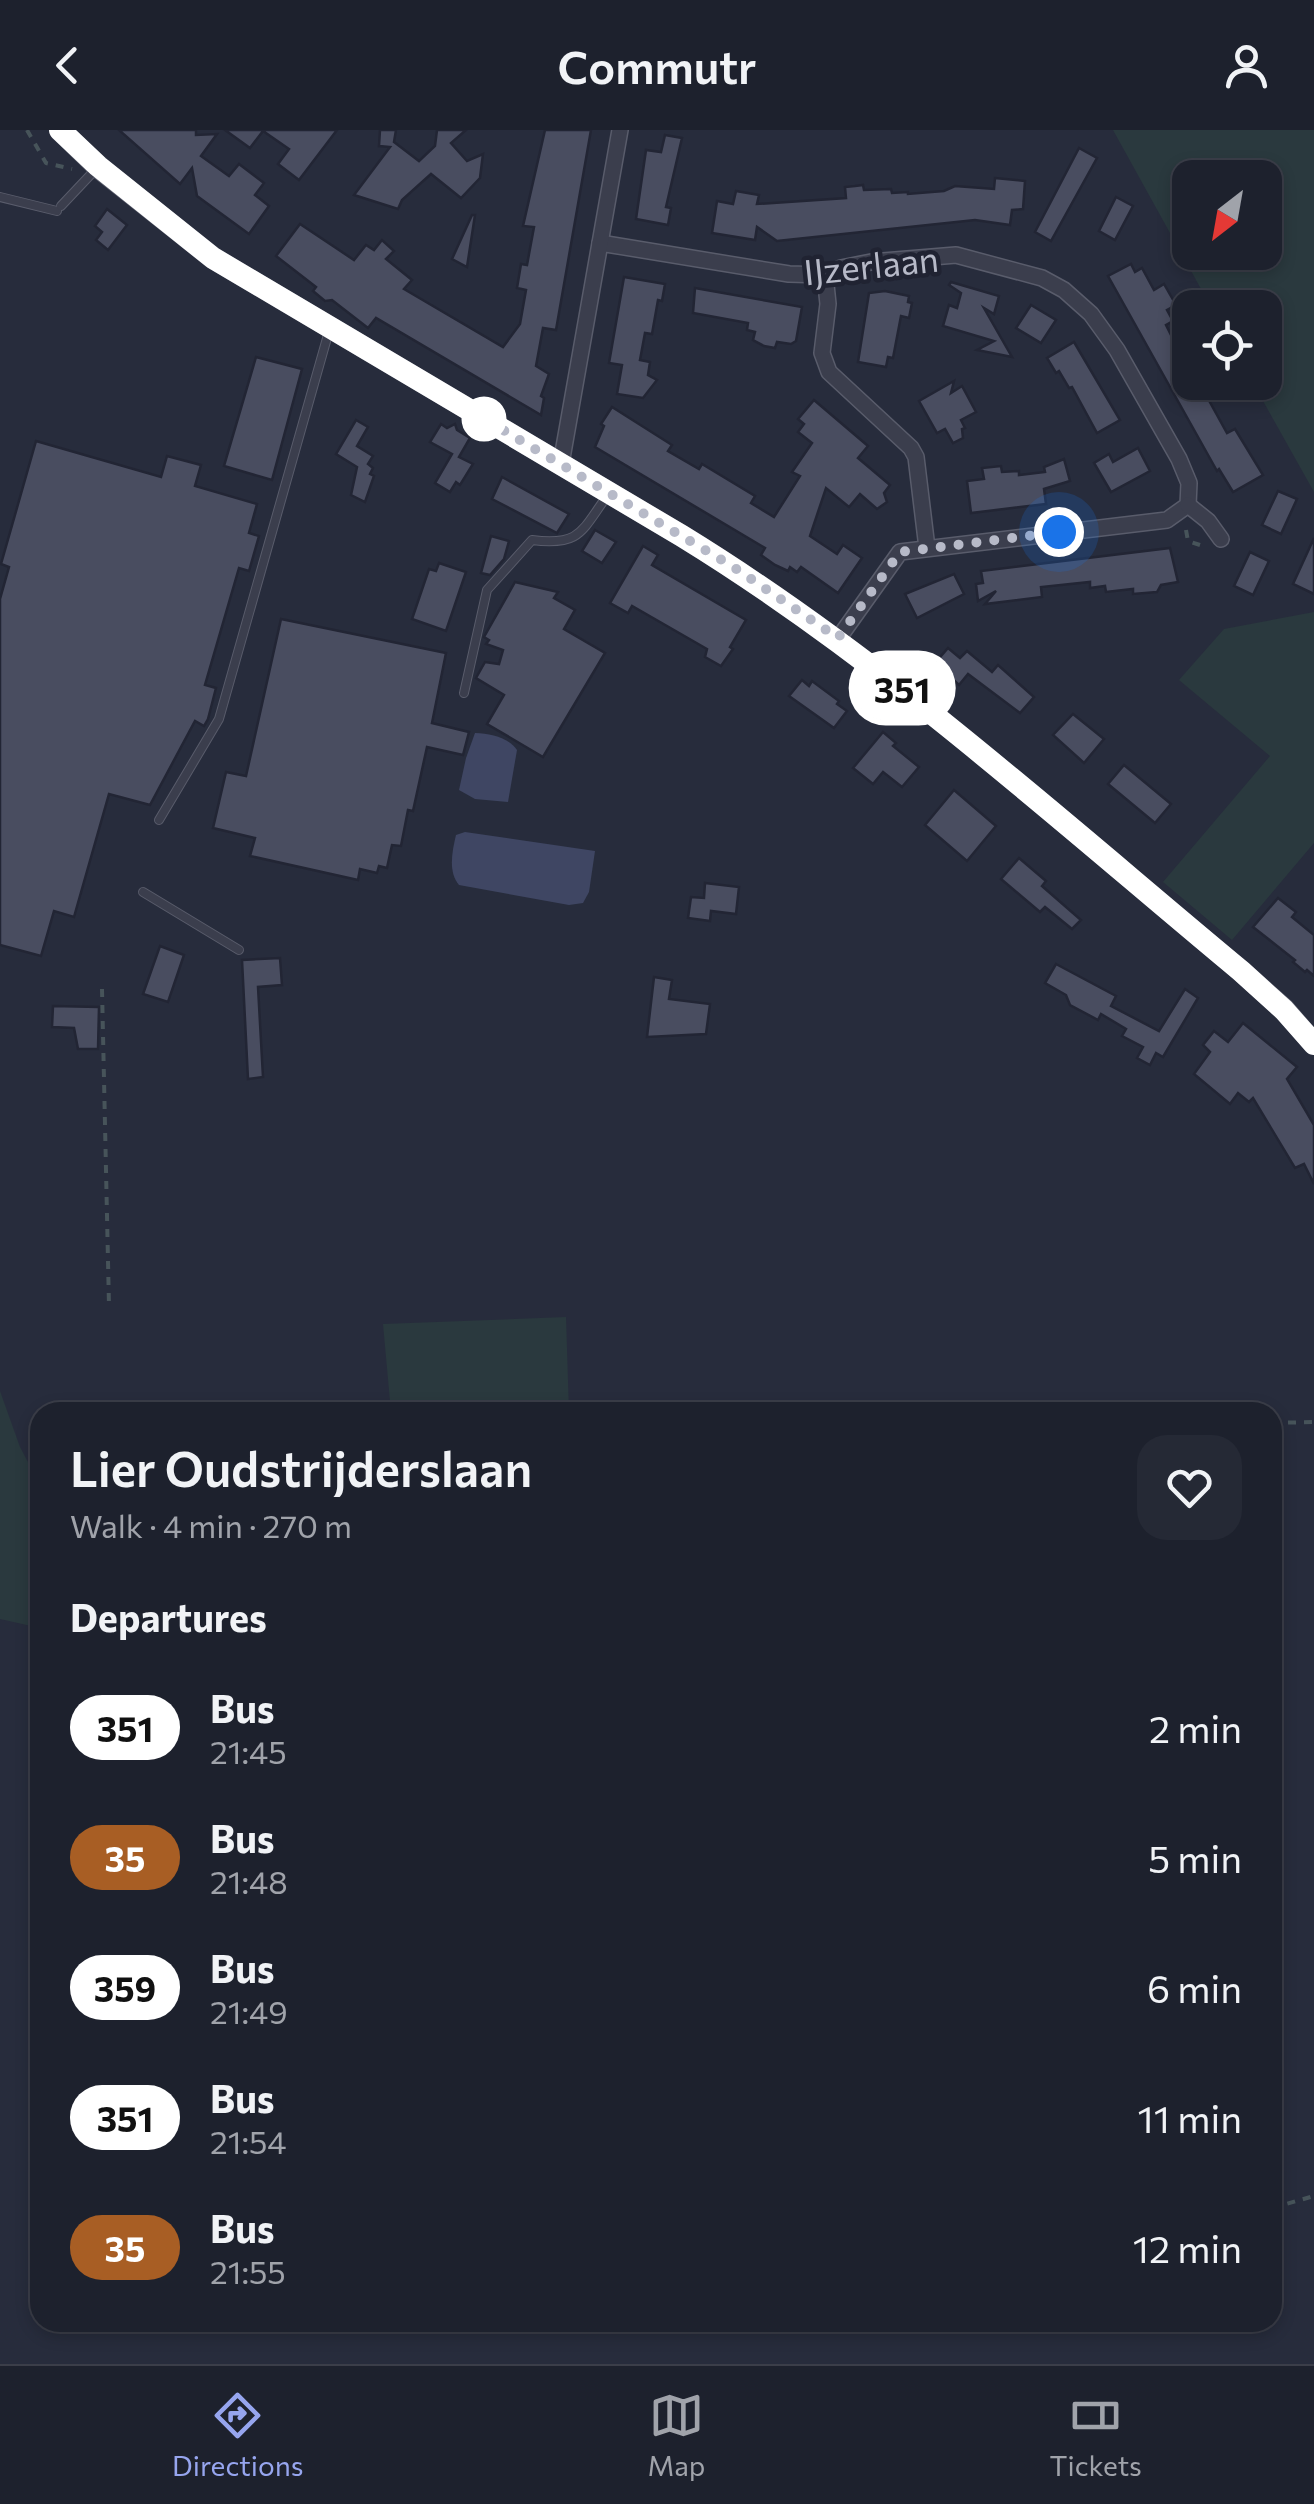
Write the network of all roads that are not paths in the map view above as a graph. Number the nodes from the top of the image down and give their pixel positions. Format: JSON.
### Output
{"nodes":[{"id":1,"x":60,"y":130,"type":"edge"},
{"id":2,"x":620,"y":130,"type":"edge"},
{"id":3,"x":98,"y":166,"type":"junction"},
{"id":4,"x":0,"y":197,"type":"edge"},
{"id":5,"x":600,"y":243,"type":"junction"},
{"id":6,"x":826,"y":275,"type":"junction"},
{"id":7,"x":330,"y":327,"type":"junction"},
{"id":8,"x":561,"y":464,"type":"junction"},
{"id":9,"x":610,"y":493,"type":"junction"},
{"id":10,"x":1188,"y":505,"type":"junction"},
{"id":11,"x":1222,"y":539,"type":"dead end"},
{"id":12,"x":927,"y":548,"type":"junction"},
{"id":13,"x":838,"y":638,"type":"junction"},
{"id":14,"x":464,"y":693,"type":"dead end"},
{"id":15,"x":159,"y":820,"type":"dead end"},
{"id":16,"x":142,"y":892,"type":"dead end"},
{"id":17,"x":238,"y":950,"type":"dead end"},
{"id":18,"x":1314,"y":1044,"type":"edge"}],
"edges":[{"from":1,"to":3,"type":"street"},
{"from":2,"to":5,"type":"street"},
{"from":3,"to":4,"type":"lane"},
{"from":3,"to":7,"type":"street"},
{"from":5,"to":6,"type":"street","name":"IJzerlaan"},
{"from":5,"to":8,"type":"street"},
{"from":6,"to":10,"type":"street","name":"IJzerlaan"},
{"from":6,"to":12,"type":"street"},
{"from":7,"to":8,"type":"street"},
{"from":7,"to":15,"type":"lane"},
{"from":8,"to":9,"type":"street"},
{"from":9,"to":13,"type":"street"},
{"from":9,"to":14,"type":"lane"},
{"from":10,"to":11,"type":"street"},
{"from":10,"to":12,"type":"street"},
{"from":12,"to":13,"type":"street"},
{"from":13,"to":18,"type":"street"},
{"from":16,"to":17,"type":"lane"}]}
